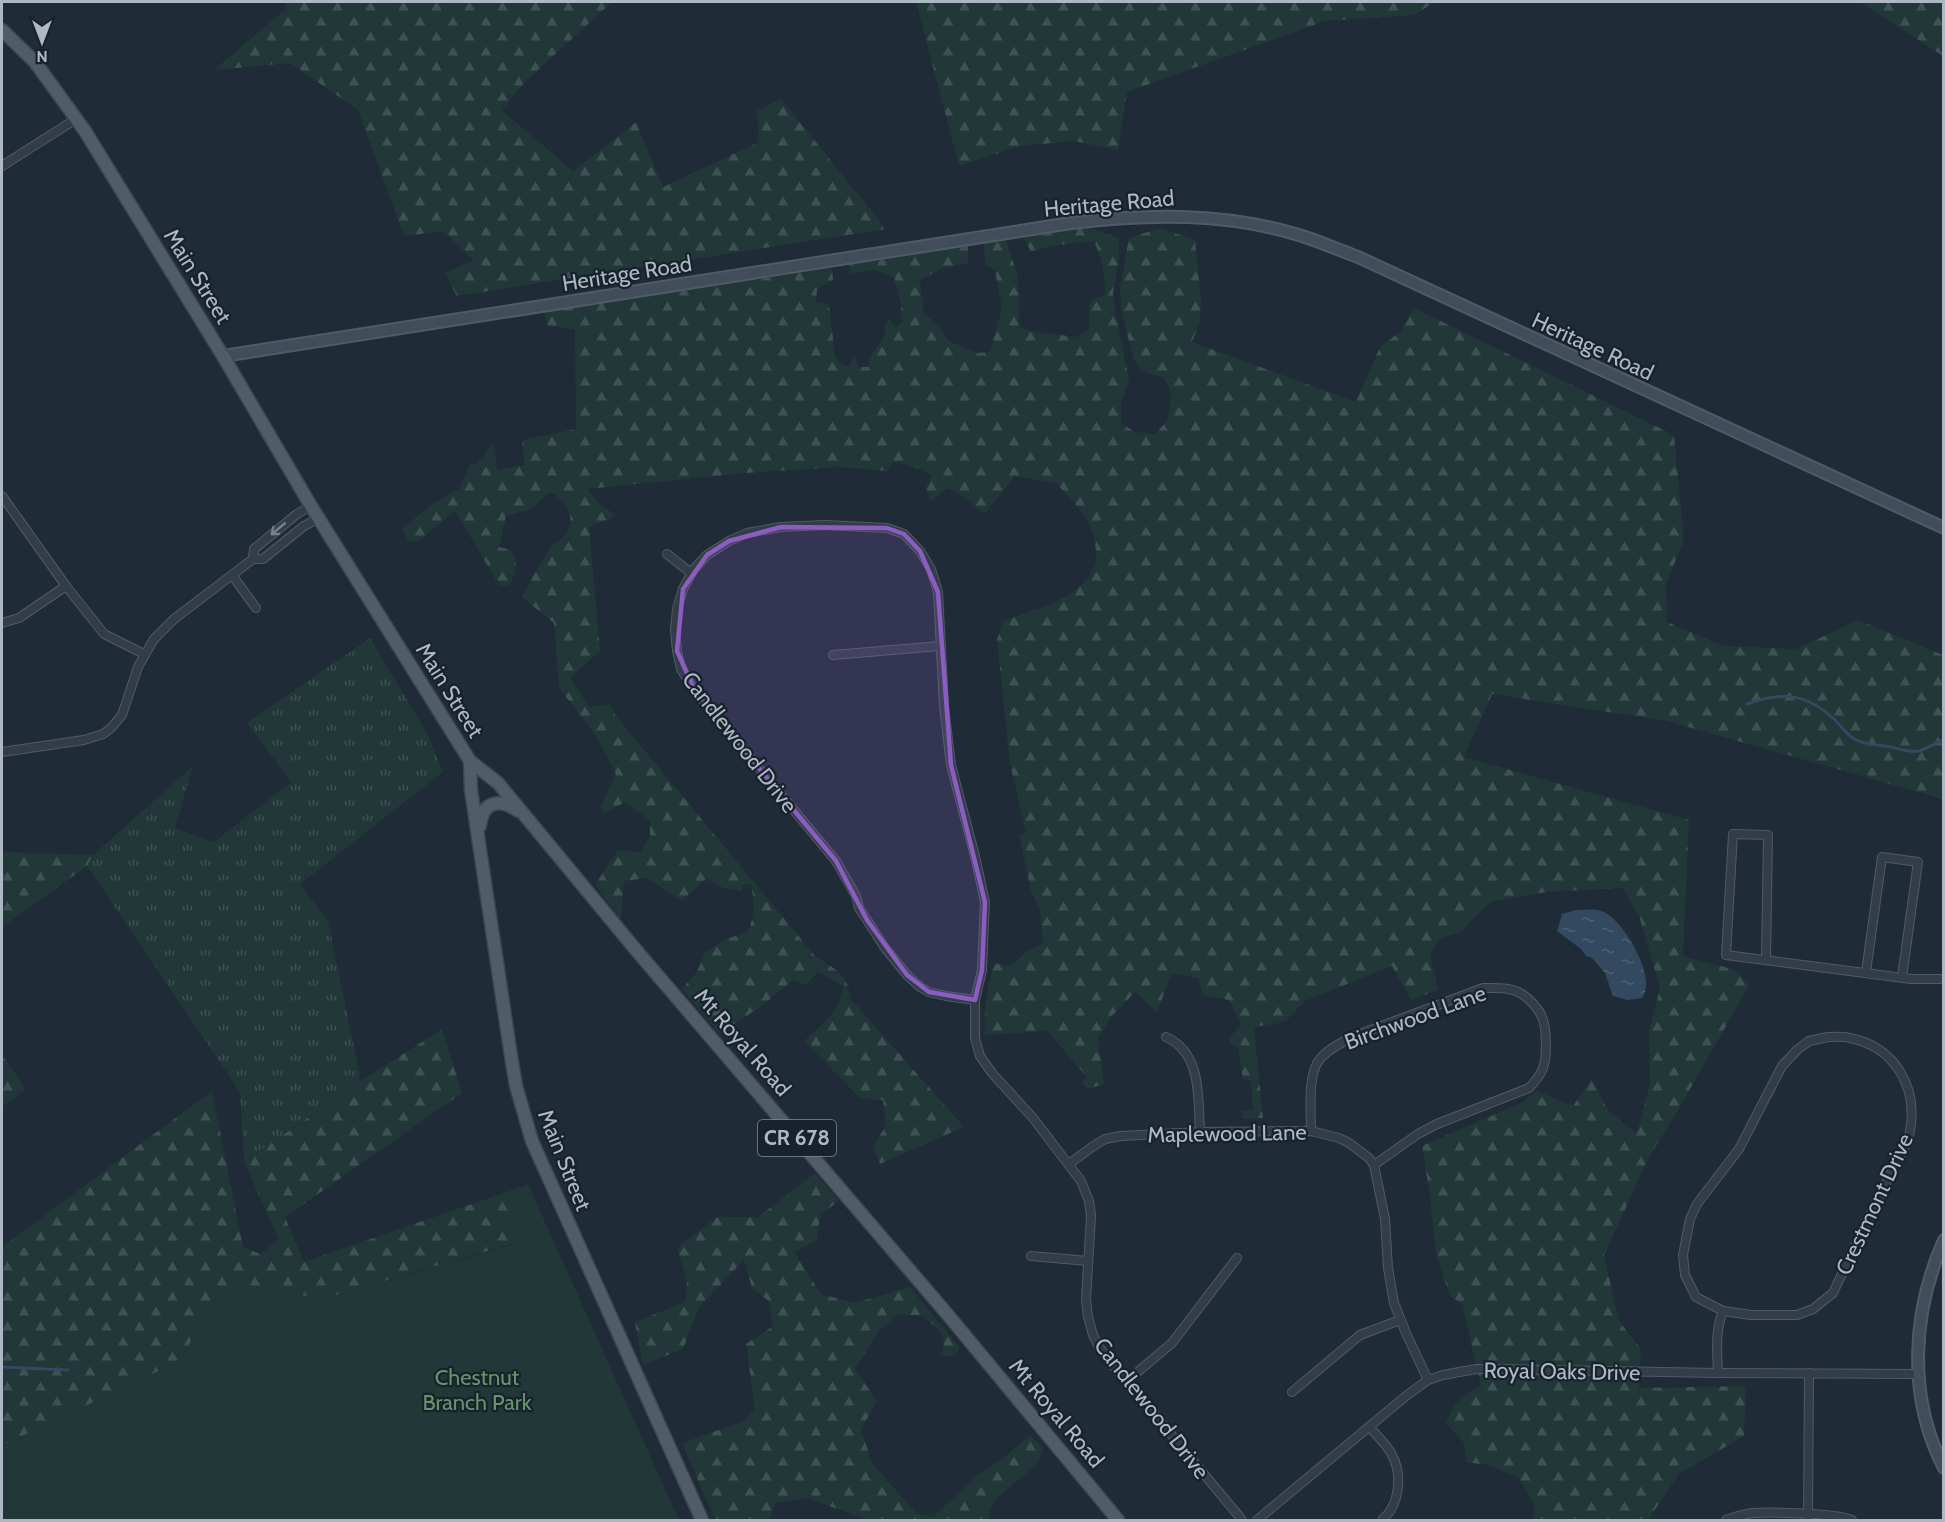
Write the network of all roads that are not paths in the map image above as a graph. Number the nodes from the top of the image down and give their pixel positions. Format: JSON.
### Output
{"nodes":[{"id":1,"x":2,"y":30,"type":"edge"},
{"id":2,"x":76,"y":120,"type":"junction"},
{"id":3,"x":2,"y":166,"type":"edge"},
{"id":4,"x":223,"y":356,"type":"junction"},
{"id":5,"x":2,"y":496,"type":"edge"},
{"id":6,"x":311,"y":506,"type":"junction"},
{"id":7,"x":319,"y":518,"type":"junction"},
{"id":8,"x":1944,"y":528,"type":"edge"},
{"id":9,"x":666,"y":554,"type":"dead end"},
{"id":10,"x":254,"y":559,"type":"junction"},
{"id":11,"x":691,"y":573,"type":"junction"},
{"id":12,"x":232,"y":575,"type":"junction"},
{"id":13,"x":66,"y":586,"type":"junction"},
{"id":14,"x":256,"y":608,"type":"dead end"},
{"id":15,"x":2,"y":623,"type":"edge"},
{"id":16,"x":940,"y":646,"type":"junction"},
{"id":17,"x":144,"y":654,"type":"junction"},
{"id":18,"x":833,"y":655,"type":"dead end"},
{"id":19,"x":2,"y":752,"type":"edge"},
{"id":20,"x":470,"y":761,"type":"junction"},
{"id":21,"x":526,"y":817,"type":"junction"},
{"id":22,"x":481,"y":851,"type":"junction"},
{"id":23,"x":1766,"y":960,"type":"junction"},
{"id":24,"x":1866,"y":972,"type":"junction"},
{"id":25,"x":1902,"y":977,"type":"junction"},
{"id":26,"x":1944,"y":979,"type":"edge"},
{"id":27,"x":975,"y":1000,"type":"junction"},
{"id":28,"x":1166,"y":1037,"type":"dead end"},
{"id":29,"x":1311,"y":1131,"type":"junction"},
{"id":30,"x":1200,"y":1132,"type":"junction"},
{"id":31,"x":1069,"y":1164,"type":"junction"},
{"id":32,"x":1374,"y":1165,"type":"junction"},
{"id":33,"x":1944,"y":1240,"type":"edge"},
{"id":34,"x":1031,"y":1256,"type":"dead end"},
{"id":35,"x":1237,"y":1258,"type":"dead end"},
{"id":36,"x":1088,"y":1261,"type":"junction"},
{"id":37,"x":1723,"y":1311,"type":"junction"},
{"id":38,"x":1400,"y":1320,"type":"junction"},
{"id":39,"x":1718,"y":1373,"type":"junction"},
{"id":40,"x":1809,"y":1373,"type":"junction"},
{"id":41,"x":1918,"y":1374,"type":"junction"},
{"id":42,"x":1428,"y":1380,"type":"junction"},
{"id":43,"x":1127,"y":1381,"type":"junction"},
{"id":44,"x":1292,"y":1392,"type":"dead end"},
{"id":45,"x":1369,"y":1427,"type":"junction"},
{"id":46,"x":1944,"y":1468,"type":"edge"},
{"id":47,"x":1808,"y":1518,"type":"edge"},
{"id":48,"x":702,"y":1521,"type":"edge"},
{"id":49,"x":1118,"y":1521,"type":"edge"},
{"id":50,"x":1242,"y":1521,"type":"edge"},
{"id":51,"x":1257,"y":1521,"type":"edge"},
{"id":52,"x":1382,"y":1521,"type":"edge"},
{"id":53,"x":1726,"y":1521,"type":"edge"},
{"id":54,"x":1851,"y":1521,"type":"edge"}],
"edges":[{"from":1,"to":2,"type":"main road","name":"Main Street"},
{"from":2,"to":3,"type":"street"},
{"from":2,"to":4,"type":"main road","name":"Main Street"},
{"from":4,"to":6,"type":"main road","name":"Main Street"},
{"from":4,"to":8,"type":"street","name":"Heritage Road"},
{"from":5,"to":13,"type":"street"},
{"from":6,"to":7,"type":"main road","name":"Main Street"},
{"from":6,"to":10,"type":"street","one_way":true},
{"from":7,"to":10,"type":"street"},
{"from":7,"to":20,"type":"main road","name":"Main Street"},
{"from":9,"to":11,"type":"street"},
{"from":10,"to":12,"type":"street"},
{"from":11,"to":16,"type":"street","name":"Candlewood Drive"},
{"from":11,"to":27,"type":"street","name":"Candlewood Drive"},
{"from":12,"to":14,"type":"street"},
{"from":12,"to":17,"type":"street"},
{"from":13,"to":15,"type":"street"},
{"from":13,"to":17,"type":"street"},
{"from":16,"to":18,"type":"street"},
{"from":16,"to":27,"type":"street","name":"Candlewood Drive"},
{"from":17,"to":19,"type":"street"},
{"from":20,"to":21,"type":"main road","name":"Mt Royal Road","number":"CR 678"},
{"from":20,"to":22,"type":"main road","name":"Main Street"},
{"from":21,"to":22,"type":"main road"},
{"from":21,"to":49,"type":"main road","name":"Mt Royal Road","number":"CR 678"},
{"from":22,"to":48,"type":"main road","name":"Main Street"},
{"from":23,"to":23,"type":"street"},
{"from":23,"to":24,"type":"street"},
{"from":24,"to":25,"type":"street"},
{"from":24,"to":25,"type":"street"},
{"from":25,"to":26,"type":"street"},
{"from":27,"to":31,"type":"street","name":"Candlewood Drive"},
{"from":28,"to":30,"type":"street"},
{"from":29,"to":30,"type":"street","name":"Maplewood Lane"},
{"from":29,"to":32,"type":"street","name":"Maplewood Lane"},
{"from":29,"to":32,"type":"street","name":"Birchwood Lane"},
{"from":30,"to":31,"type":"street","name":"Maplewood Lane"},
{"from":31,"to":36,"type":"street","name":"Candlewood Drive"},
{"from":32,"to":38,"type":"street"},
{"from":33,"to":41,"type":"street"},
{"from":34,"to":36,"type":"street"},
{"from":35,"to":43,"type":"street"},
{"from":36,"to":43,"type":"street","name":"Candlewood Drive"},
{"from":37,"to":37,"type":"street","name":"Crestmont Drive"},
{"from":37,"to":39,"type":"street"},
{"from":38,"to":42,"type":"street"},
{"from":38,"to":44,"type":"street"},
{"from":39,"to":40,"type":"street","name":"Royal Oaks Drive"},
{"from":39,"to":42,"type":"street","name":"Royal Oaks Drive"},
{"from":40,"to":41,"type":"street","name":"Royal Oaks Drive"},
{"from":40,"to":47,"type":"street"},
{"from":41,"to":46,"type":"street"},
{"from":42,"to":45,"type":"street","name":"Royal Oaks Drive"},
{"from":43,"to":50,"type":"street","name":"Candlewood Drive"},
{"from":45,"to":51,"type":"street","name":"Royal Oaks Drive"},
{"from":45,"to":52,"type":"street"},
{"from":47,"to":53,"type":"street"},
{"from":47,"to":54,"type":"street"}]}
